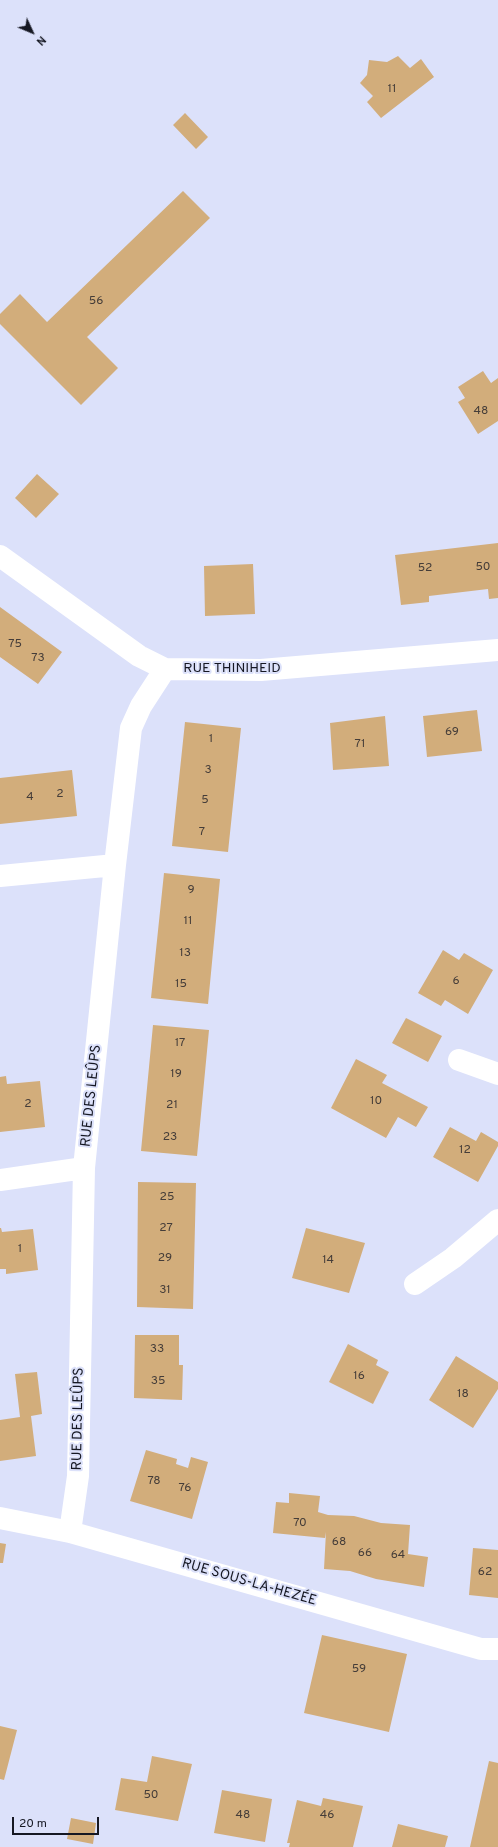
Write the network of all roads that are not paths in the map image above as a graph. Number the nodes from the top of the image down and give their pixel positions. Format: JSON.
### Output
{"nodes":[{"id":1,"x":0,"y":556,"type":"edge"},
{"id":2,"x":498,"y":650,"type":"edge"},
{"id":3,"x":165,"y":669,"type":"junction"},
{"id":4,"x":115,"y":865,"type":"junction"},
{"id":5,"x":0,"y":876,"type":"edge"},
{"id":6,"x":459,"y":1060,"type":"dead end"},
{"id":7,"x":498,"y":1074,"type":"edge"},
{"id":8,"x":84,"y":1168,"type":"junction"},
{"id":9,"x":0,"y":1180,"type":"edge"},
{"id":10,"x":498,"y":1220,"type":"edge"},
{"id":11,"x":415,"y":1284,"type":"dead end"},
{"id":12,"x":0,"y":1518,"type":"edge"},
{"id":13,"x":70,"y":1532,"type":"junction"},
{"id":14,"x":489,"y":1649,"type":"edge"},
{"id":15,"x":498,"y":1665,"type":"edge"}],
"edges":[{"from":1,"to":3,"type":"street","name":"RUE THINIHEID"},
{"from":2,"to":3,"type":"street","name":"RUE THINIHEID"},
{"from":3,"to":4,"type":"street","name":"RUE DES LEÛPS"},
{"from":4,"to":5,"type":"street"},
{"from":4,"to":8,"type":"street","name":"RUE DES LEÛPS"},
{"from":6,"to":7,"type":"street"},
{"from":8,"to":9,"type":"street"},
{"from":8,"to":13,"type":"street","name":"RUE DES LEÛPS"},
{"from":10,"to":11,"type":"street"},
{"from":12,"to":13,"type":"street","name":"RUE SOUS-LA-HEZÉE"},
{"from":13,"to":14,"type":"street","name":"RUE SOUS-LA-HEZÉE"},
{"from":14,"to":15,"type":"street"}]}
